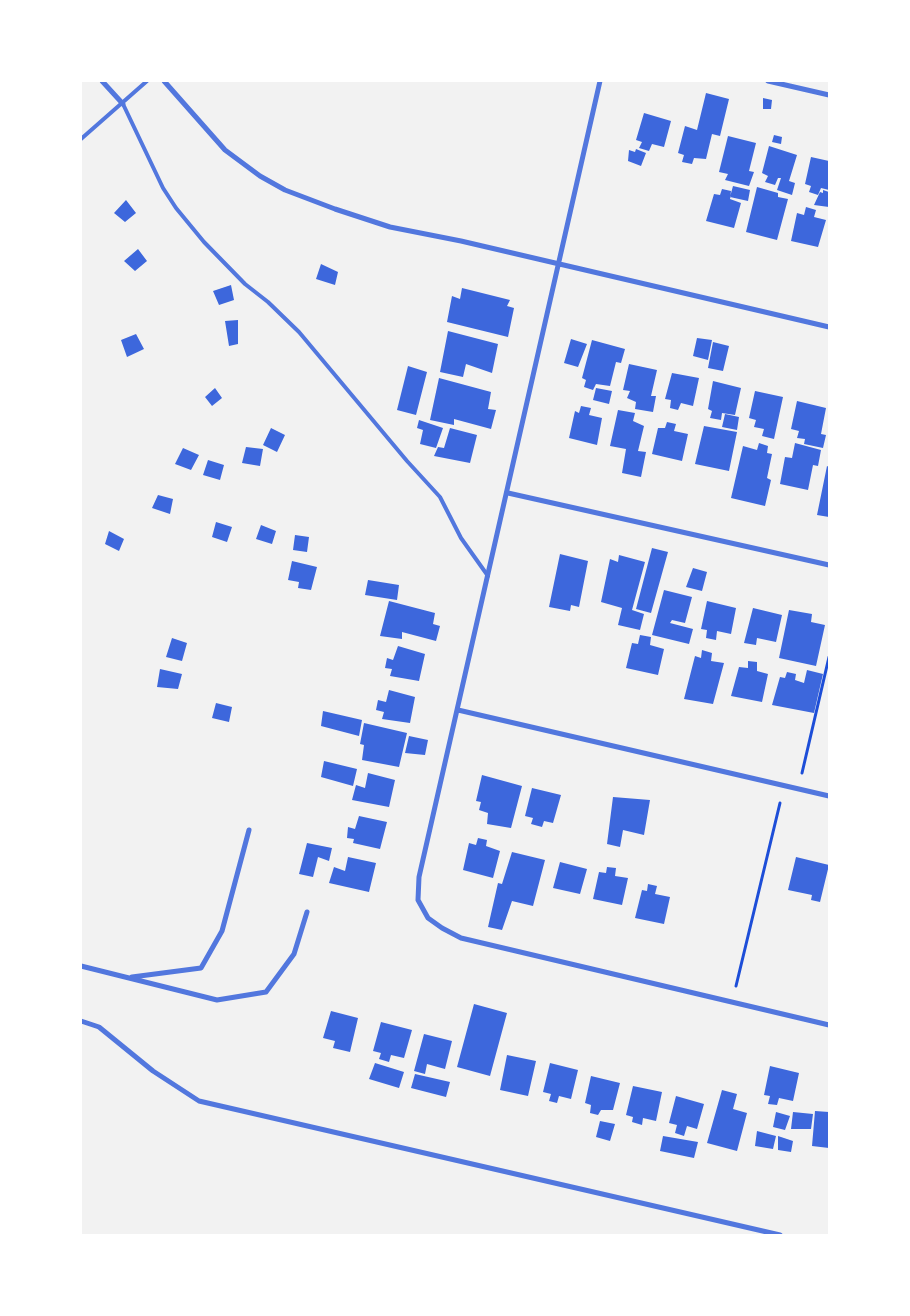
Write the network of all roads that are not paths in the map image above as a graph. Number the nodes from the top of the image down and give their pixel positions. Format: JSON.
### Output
{"nodes":[{"id":1,"x":102,"y":81,"type":"edge"},
{"id":2,"x":147,"y":81,"type":"edge"},
{"id":3,"x":164,"y":81,"type":"edge"},
{"id":4,"x":600,"y":81,"type":"edge"},
{"id":5,"x":768,"y":81,"type":"edge"},
{"id":6,"x":829,"y":95,"type":"edge"},
{"id":7,"x":123,"y":104,"type":"junction"},
{"id":8,"x":81,"y":139,"type":"edge"},
{"id":9,"x":559,"y":264,"type":"junction"},
{"id":10,"x":829,"y":327,"type":"edge"},
{"id":11,"x":508,"y":492,"type":"junction"},
{"id":12,"x":829,"y":565,"type":"edge"},
{"id":13,"x":488,"y":576,"type":"junction"},
{"id":14,"x":458,"y":710,"type":"junction"},
{"id":15,"x":829,"y":796,"type":"edge"},
{"id":16,"x":249,"y":830,"type":"dead end"},
{"id":17,"x":307,"y":912,"type":"dead end"},
{"id":18,"x":81,"y":966,"type":"edge"},
{"id":19,"x":128,"y":977,"type":"junction"},
{"id":20,"x":81,"y":1021,"type":"edge"},
{"id":21,"x":829,"y":1025,"type":"edge"},
{"id":22,"x":780,"y":1235,"type":"edge"}],
"edges":[{"from":1,"to":7,"type":"street"},
{"from":2,"to":7,"type":"lane"},
{"from":3,"to":9,"type":"street"},
{"from":4,"to":9,"type":"street"},
{"from":5,"to":6,"type":"street"},
{"from":7,"to":8,"type":"lane"},
{"from":7,"to":13,"type":"lane"},
{"from":9,"to":10,"type":"street"},
{"from":9,"to":11,"type":"street"},
{"from":11,"to":12,"type":"street"},
{"from":11,"to":13,"type":"street"},
{"from":13,"to":14,"type":"street"},
{"from":14,"to":15,"type":"street"},
{"from":14,"to":21,"type":"street"},
{"from":16,"to":19,"type":"street"},
{"from":17,"to":19,"type":"street"},
{"from":18,"to":19,"type":"street"},
{"from":20,"to":22,"type":"street"}]}
